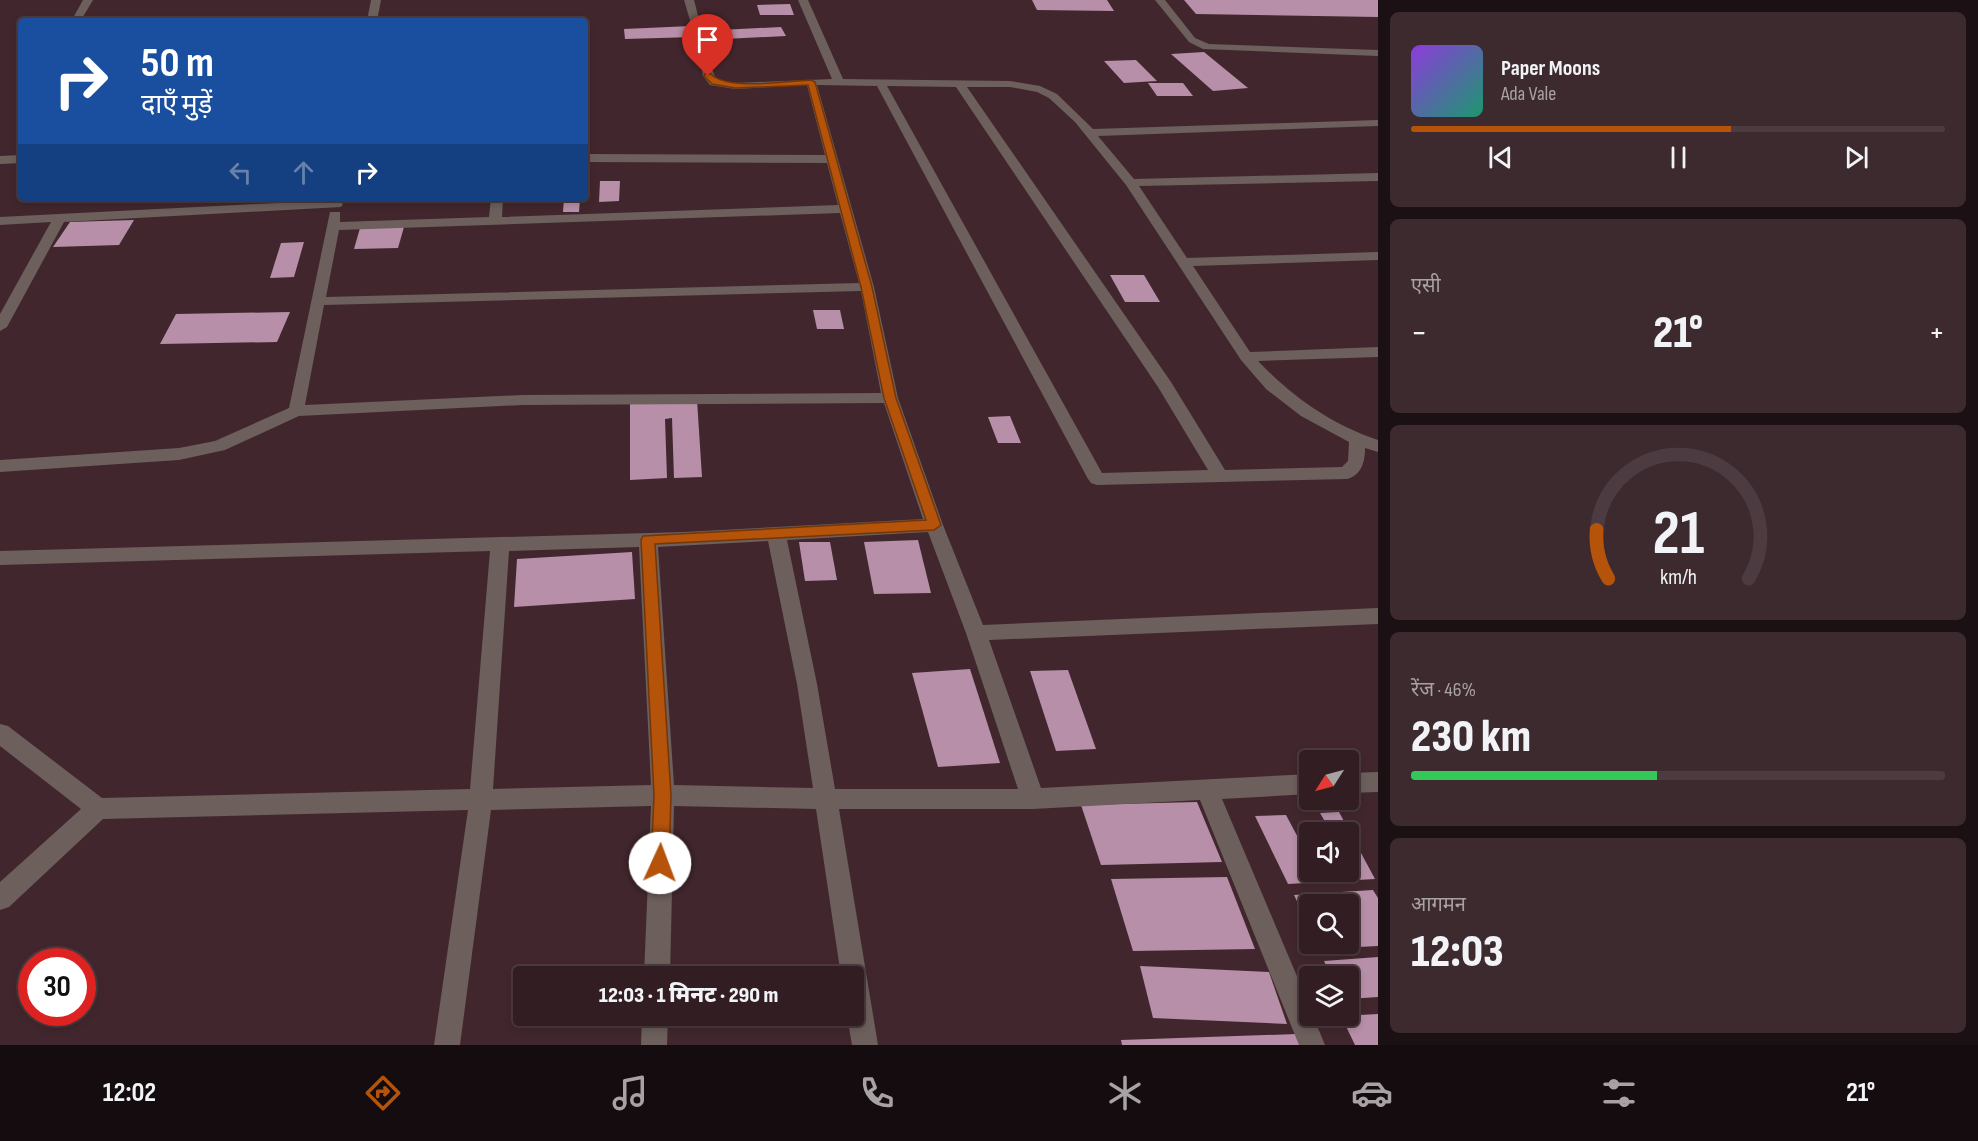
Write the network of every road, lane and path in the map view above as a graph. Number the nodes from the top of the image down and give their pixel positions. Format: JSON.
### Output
{"nodes":[{"id":1,"x":88,"y":0,"type":"edge"},
{"id":2,"x":376,"y":0,"type":"edge"},
{"id":3,"x":689,"y":0,"type":"edge"},
{"id":4,"x":803,"y":0,"type":"edge"},
{"id":5,"x":1160,"y":0,"type":"edge"},
{"id":6,"x":78,"y":18,"type":"dead end"},
{"id":7,"x":373,"y":18,"type":"edge"},
{"id":8,"x":1378,"y":53,"type":"edge"},
{"id":9,"x":811,"y":82,"type":"junction"},
{"id":10,"x":839,"y":82,"type":"junction"},
{"id":11,"x":880,"y":82,"type":"junction"},
{"id":12,"x":960,"y":84,"type":"junction"},
{"id":13,"x":1378,"y":123,"type":"edge"},
{"id":14,"x":1088,"y":133,"type":"junction"},
{"id":15,"x":588,"y":158,"type":"edge"},
{"id":16,"x":18,"y":159,"type":"edge"},
{"id":17,"x":832,"y":159,"type":"junction"},
{"id":18,"x":0,"y":160,"type":"edge"},
{"id":19,"x":1378,"y":177,"type":"edge"},
{"id":20,"x":1131,"y":183,"type":"junction"},
{"id":21,"x":338,"y":201,"type":"edge"},
{"id":22,"x":497,"y":201,"type":"edge"},
{"id":23,"x":846,"y":209,"type":"junction"},
{"id":24,"x":60,"y":218,"type":"junction"},
{"id":25,"x":495,"y":220,"type":"junction"},
{"id":26,"x":0,"y":221,"type":"edge"},
{"id":27,"x":333,"y":226,"type":"junction"},
{"id":28,"x":1378,"y":256,"type":"edge"},
{"id":29,"x":1184,"y":262,"type":"junction"},
{"id":30,"x":867,"y":287,"type":"junction"},
{"id":31,"x":319,"y":301,"type":"junction"},
{"id":32,"x":0,"y":327,"type":"edge"},
{"id":33,"x":1378,"y":352,"type":"edge"},
{"id":34,"x":1246,"y":357,"type":"junction"},
{"id":35,"x":890,"y":398,"type":"junction"},
{"id":36,"x":296,"y":411,"type":"junction"},
{"id":37,"x":1358,"y":439,"type":"junction"},
{"id":38,"x":1378,"y":446,"type":"edge"},
{"id":39,"x":0,"y":466,"type":"edge"},
{"id":40,"x":1219,"y":474,"type":"junction"},
{"id":41,"x":934,"y":525,"type":"junction"},
{"id":42,"x":776,"y":533,"type":"junction"},
{"id":43,"x":648,"y":540,"type":"junction"},
{"id":44,"x":500,"y":545,"type":"junction"},
{"id":45,"x":0,"y":558,"type":"edge"},
{"id":46,"x":1378,"y":616,"type":"edge"},
{"id":47,"x":976,"y":633,"type":"junction"},
{"id":48,"x":0,"y":733,"type":"edge"},
{"id":49,"x":1378,"y":782,"type":"edge"},
{"id":50,"x":1359,"y":783,"type":"edge"},
{"id":51,"x":1299,"y":784,"type":"edge"},
{"id":52,"x":1206,"y":788,"type":"junction"},
{"id":53,"x":663,"y":795,"type":"junction"},
{"id":54,"x":481,"y":798,"type":"junction"},
{"id":55,"x":825,"y":799,"type":"junction"},
{"id":56,"x":1033,"y":799,"type":"junction"},
{"id":57,"x":98,"y":809,"type":"junction"},
{"id":58,"x":0,"y":898,"type":"edge"},
{"id":59,"x":657,"y":966,"type":"edge"},
{"id":60,"x":655,"y":1026,"type":"edge"},
{"id":61,"x":447,"y":1045,"type":"edge"},
{"id":62,"x":654,"y":1045,"type":"edge"},
{"id":63,"x":865,"y":1045,"type":"edge"},
{"id":64,"x":1312,"y":1045,"type":"edge"}],
"edges":[{"from":1,"to":6,"type":"street"},
{"from":2,"to":7,"type":"street"},
{"from":3,"to":9,"type":"street"},
{"from":4,"to":10,"type":"street"},
{"from":5,"to":8,"type":"street"},
{"from":9,"to":10,"type":"street"},
{"from":9,"to":17,"type":"street"},
{"from":10,"to":11,"type":"street"},
{"from":11,"to":12,"type":"street"},
{"from":11,"to":40,"type":"street"},
{"from":12,"to":14,"type":"street"},
{"from":12,"to":40,"type":"street"},
{"from":13,"to":14,"type":"street"},
{"from":14,"to":20,"type":"street"},
{"from":15,"to":17,"type":"street"},
{"from":16,"to":18,"type":"street"},
{"from":17,"to":23,"type":"street"},
{"from":19,"to":20,"type":"street"},
{"from":20,"to":29,"type":"street"},
{"from":21,"to":24,"type":"street"},
{"from":21,"to":27,"type":"street"},
{"from":22,"to":25,"type":"street"},
{"from":23,"to":25,"type":"street"},
{"from":23,"to":30,"type":"street"},
{"from":24,"to":26,"type":"street"},
{"from":24,"to":32,"type":"street"},
{"from":25,"to":27,"type":"street"},
{"from":27,"to":31,"type":"street"},
{"from":28,"to":29,"type":"street"},
{"from":29,"to":34,"type":"street"},
{"from":30,"to":31,"type":"street"},
{"from":30,"to":35,"type":"street"},
{"from":31,"to":36,"type":"street"},
{"from":33,"to":34,"type":"street"},
{"from":34,"to":37,"type":"street"},
{"from":35,"to":36,"type":"street"},
{"from":35,"to":41,"type":"street"},
{"from":36,"to":39,"type":"street"},
{"from":37,"to":38,"type":"street"},
{"from":37,"to":40,"type":"street"},
{"from":41,"to":42,"type":"street"},
{"from":41,"to":47,"type":"street"},
{"from":42,"to":43,"type":"street"},
{"from":42,"to":55,"type":"street"},
{"from":43,"to":44,"type":"street"},
{"from":43,"to":53,"type":"street"},
{"from":44,"to":45,"type":"street"},
{"from":44,"to":54,"type":"street"},
{"from":46,"to":47,"type":"street"},
{"from":47,"to":56,"type":"street"},
{"from":48,"to":57,"type":"street"},
{"from":49,"to":50,"type":"street"},
{"from":51,"to":52,"type":"street"},
{"from":52,"to":56,"type":"street"},
{"from":52,"to":64,"type":"street"},
{"from":53,"to":54,"type":"street"},
{"from":53,"to":55,"type":"street"},
{"from":53,"to":59,"type":"street"},
{"from":54,"to":57,"type":"street"},
{"from":54,"to":61,"type":"street"},
{"from":55,"to":56,"type":"street"},
{"from":55,"to":63,"type":"street"},
{"from":57,"to":58,"type":"street"},
{"from":60,"to":62,"type":"street"}]}
